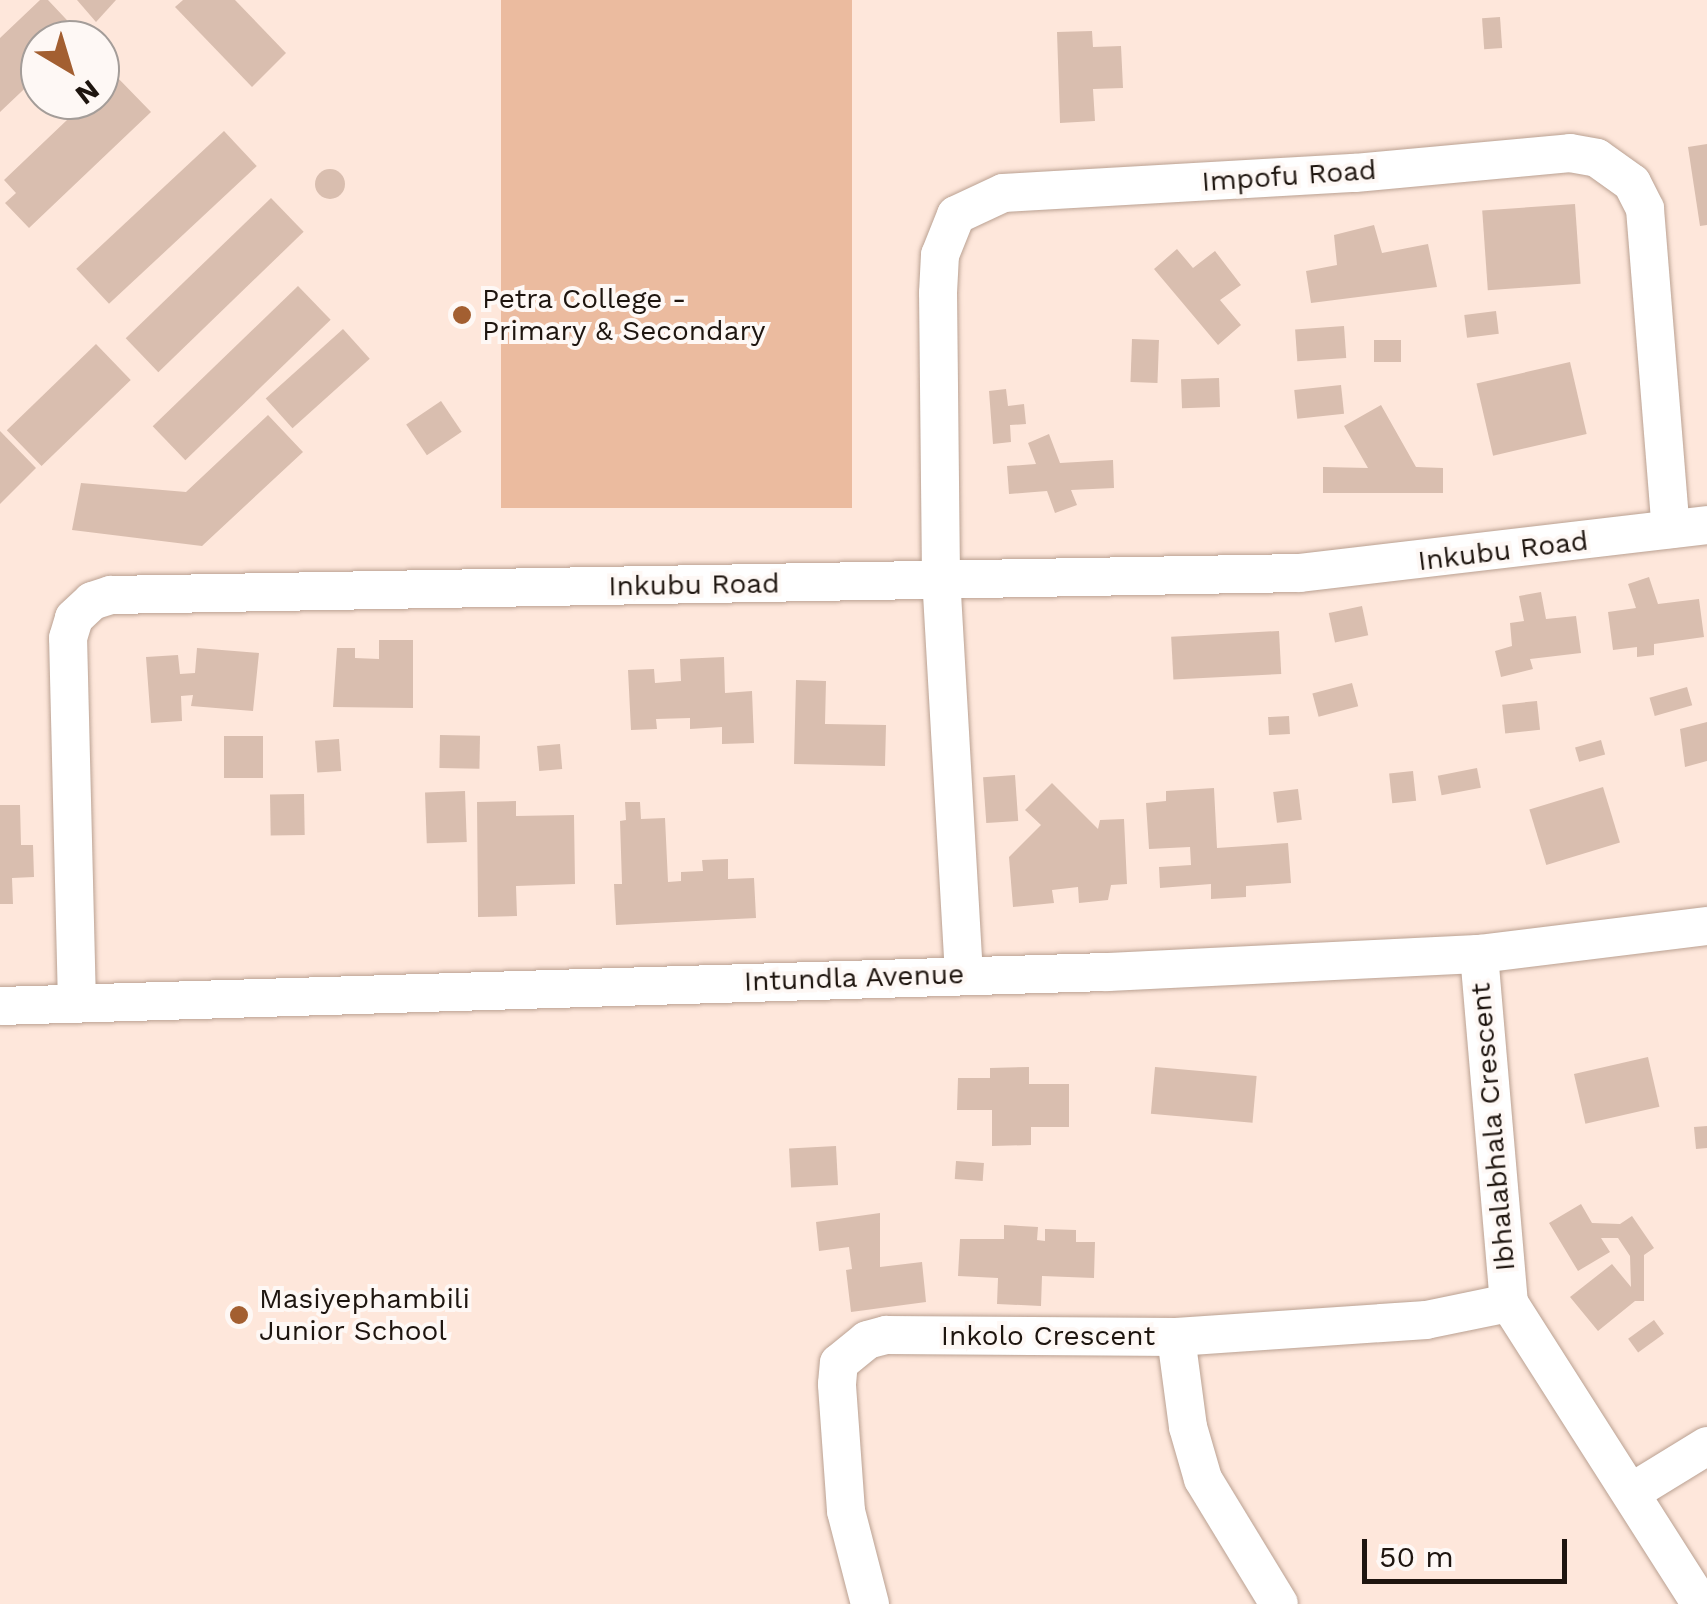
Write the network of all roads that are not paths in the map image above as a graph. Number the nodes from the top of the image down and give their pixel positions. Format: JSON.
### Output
{"nodes":[{"id":1,"x":1689,"y":527,"type":"edge"},
{"id":2,"x":942,"y":577,"type":"junction"},
{"id":3,"x":1707,"y":926,"type":"edge"},
{"id":4,"x":1478,"y":954,"type":"junction"},
{"id":5,"x":964,"y":975,"type":"junction"},
{"id":6,"x":77,"y":1004,"type":"junction"},
{"id":7,"x":0,"y":1006,"type":"edge"},
{"id":8,"x":1508,"y":1303,"type":"junction"},
{"id":9,"x":1176,"y":1337,"type":"junction"},
{"id":10,"x":1707,"y":1446,"type":"edge"},
{"id":11,"x":1632,"y":1492,"type":"junction"},
{"id":12,"x":870,"y":1604,"type":"edge"},
{"id":13,"x":1279,"y":1604,"type":"edge"},
{"id":14,"x":1701,"y":1604,"type":"edge"}],
"edges":[{"from":1,"to":2,"type":"street","name":"Inkubu Road"},
{"from":1,"to":2,"type":"street","name":"Impofu Road"},
{"from":2,"to":5,"type":"street"},
{"from":2,"to":6,"type":"street","name":"Inkubu Road"},
{"from":3,"to":4,"type":"street","name":"Intundla Avenue"},
{"from":4,"to":5,"type":"street","name":"Intundla Avenue"},
{"from":4,"to":8,"type":"street","name":"Ibhalabhala Crescent"},
{"from":5,"to":6,"type":"street","name":"Intundla Avenue"},
{"from":6,"to":7,"type":"street","name":"Intundla Avenue"},
{"from":8,"to":9,"type":"street","name":"Inkolo Crescent"},
{"from":8,"to":11,"type":"street","name":"Ibhalabhala Crescent"},
{"from":9,"to":12,"type":"street","name":"Inkolo Crescent"},
{"from":9,"to":13,"type":"street"},
{"from":10,"to":11,"type":"street"},
{"from":11,"to":14,"type":"street","name":"Ibhalabhala Crescent"}]}
